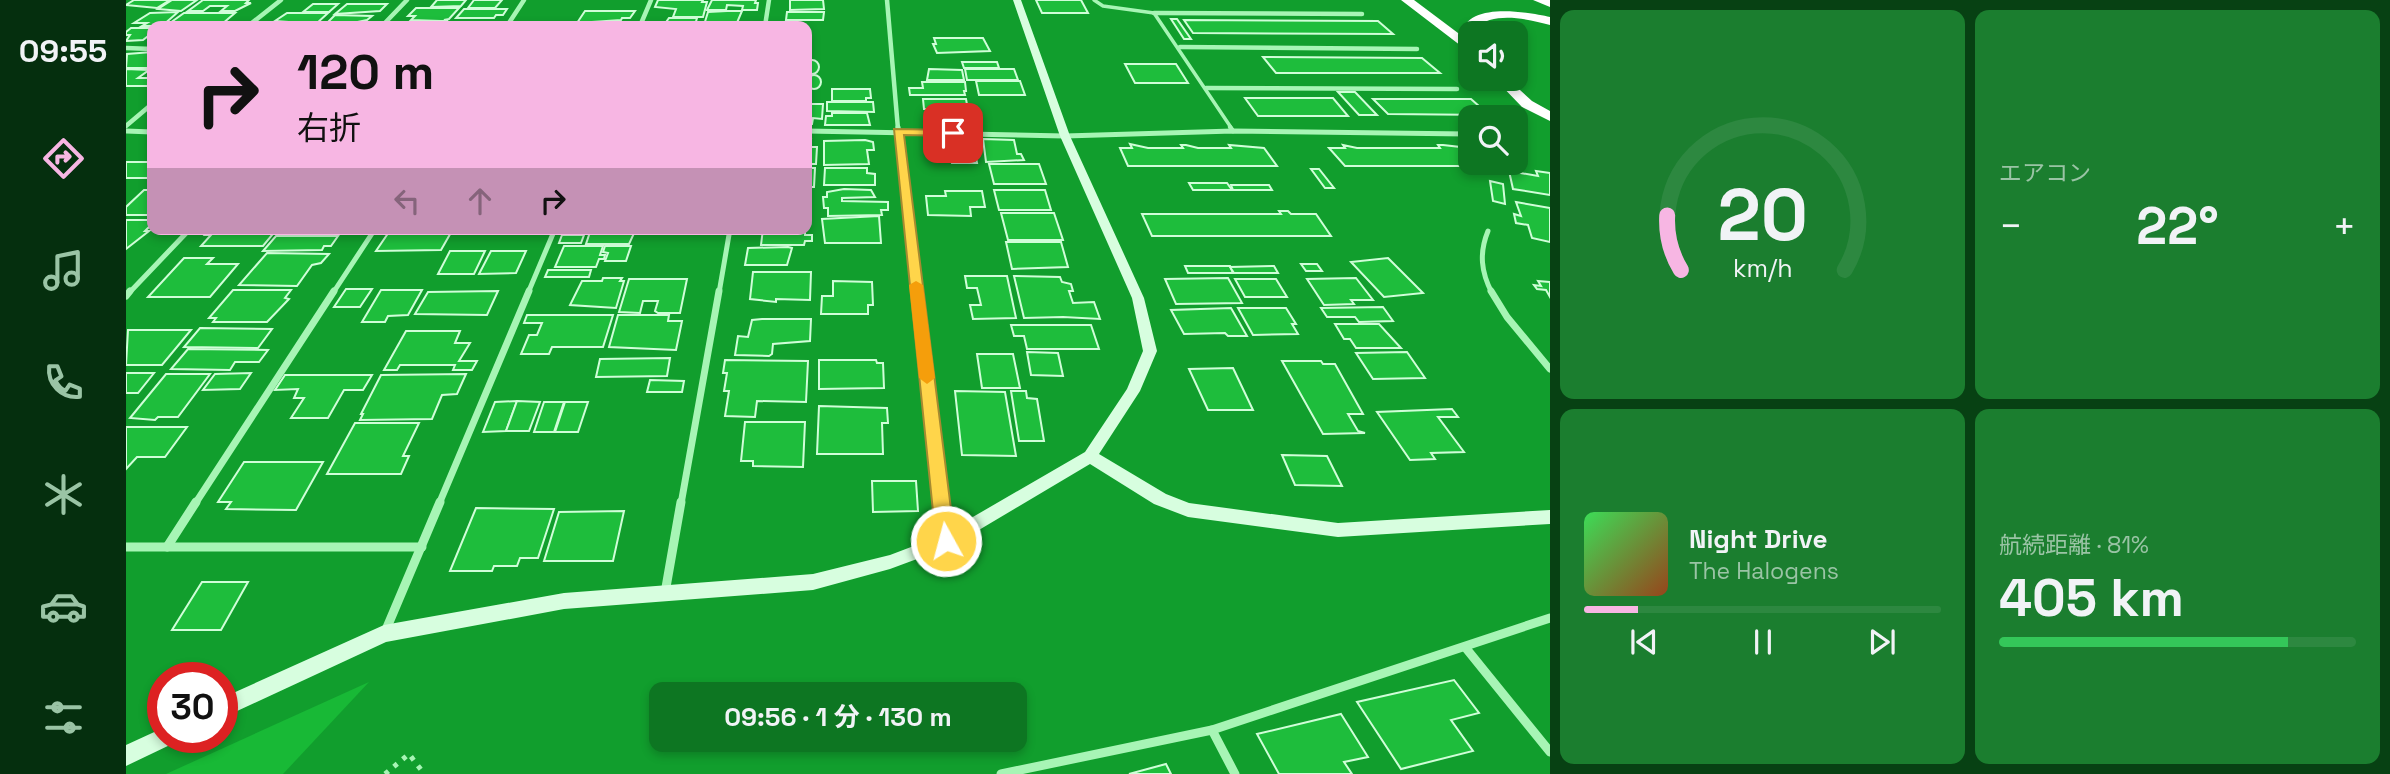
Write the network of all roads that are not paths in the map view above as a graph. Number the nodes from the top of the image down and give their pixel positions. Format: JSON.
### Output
{"nodes":[{"id":1,"x":281,"y":0,"type":"edge"},
{"id":2,"x":407,"y":0,"type":"edge"},
{"id":3,"x":524,"y":0,"type":"edge"},
{"id":4,"x":651,"y":0,"type":"edge"},
{"id":5,"x":769,"y":0,"type":"edge"},
{"id":6,"x":887,"y":0,"type":"edge"},
{"id":7,"x":1017,"y":0,"type":"edge"},
{"id":8,"x":1094,"y":0,"type":"edge"},
{"id":9,"x":1407,"y":0,"type":"edge"},
{"id":10,"x":1539,"y":0,"type":"edge"},
{"id":11,"x":1550,"y":4,"type":"edge"},
{"id":12,"x":1154,"y":13,"type":"junction"},
{"id":13,"x":1362,"y":14,"type":"dead end"},
{"id":14,"x":254,"y":21,"type":"edge"},
{"id":15,"x":387,"y":21,"type":"edge"},
{"id":16,"x":510,"y":21,"type":"edge"},
{"id":17,"x":642,"y":21,"type":"edge"},
{"id":18,"x":766,"y":21,"type":"edge"},
{"id":19,"x":1476,"y":21,"type":"edge"},
{"id":20,"x":1550,"y":21,"type":"edge"},
{"id":21,"x":1458,"y":39,"type":"edge"},
{"id":22,"x":1180,"y":47,"type":"junction"},
{"id":23,"x":126,"y":48,"type":"edge"},
{"id":24,"x":147,"y":48,"type":"edge"},
{"id":25,"x":1417,"y":49,"type":"dead end"},
{"id":26,"x":1206,"y":88,"type":"junction"},
{"id":27,"x":1457,"y":89,"type":"dead end"},
{"id":28,"x":1513,"y":91,"type":"edge"},
{"id":29,"x":147,"y":109,"type":"edge"},
{"id":30,"x":1550,"y":117,"type":"edge"},
{"id":31,"x":126,"y":129,"type":"edge"},
{"id":32,"x":147,"y":131,"type":"edge"},
{"id":33,"x":812,"y":131,"type":"edge"},
{"id":34,"x":1233,"y":131,"type":"junction"},
{"id":35,"x":898,"y":132,"type":"junction"},
{"id":36,"x":1458,"y":134,"type":"edge"},
{"id":37,"x":1065,"y":136,"type":"junction"},
{"id":38,"x":1488,"y":231,"type":"dead end"},
{"id":39,"x":184,"y":235,"type":"edge"},
{"id":40,"x":371,"y":235,"type":"edge"},
{"id":41,"x":552,"y":235,"type":"edge"},
{"id":42,"x":729,"y":235,"type":"edge"},
{"id":43,"x":126,"y":296,"type":"edge"},
{"id":44,"x":1550,"y":369,"type":"edge"},
{"id":45,"x":1090,"y":456,"type":"junction"},
{"id":46,"x":1550,"y":517,"type":"edge"},
{"id":47,"x":946,"y":541,"type":"junction"},
{"id":48,"x":126,"y":547,"type":"edge"},
{"id":49,"x":167,"y":547,"type":"junction"},
{"id":50,"x":422,"y":547,"type":"junction"},
{"id":51,"x":665,"y":593,"type":"junction"},
{"id":52,"x":1550,"y":618,"type":"edge"},
{"id":53,"x":384,"y":634,"type":"junction"},
{"id":54,"x":1465,"y":647,"type":"junction"},
{"id":55,"x":238,"y":701,"type":"edge"},
{"id":56,"x":1212,"y":730,"type":"junction"},
{"id":57,"x":147,"y":746,"type":"edge"},
{"id":58,"x":1550,"y":752,"type":"edge"},
{"id":59,"x":126,"y":756,"type":"edge"},
{"id":60,"x":1001,"y":774,"type":"edge"},
{"id":61,"x":1235,"y":774,"type":"edge"}],
"edges":[{"from":1,"to":14,"type":"street"},
{"from":2,"to":15,"type":"street"},
{"from":3,"to":16,"type":"street"},
{"from":4,"to":17,"type":"street"},
{"from":5,"to":18,"type":"street"},
{"from":6,"to":35,"type":"street"},
{"from":7,"to":37,"type":"street"},
{"from":8,"to":12,"type":"lane"},
{"from":9,"to":21,"type":"highway"},
{"from":10,"to":11,"type":"highway"},
{"from":12,"to":13,"type":"street"},
{"from":12,"to":22,"type":"lane"},
{"from":19,"to":20,"type":"highway"},
{"from":22,"to":25,"type":"street"},
{"from":22,"to":26,"type":"lane"},
{"from":23,"to":24,"type":"street"},
{"from":26,"to":27,"type":"street"},
{"from":26,"to":34,"type":"lane"},
{"from":28,"to":30,"type":"highway"},
{"from":29,"to":31,"type":"street"},
{"from":31,"to":32,"type":"street"},
{"from":33,"to":35,"type":"street"},
{"from":34,"to":36,"type":"street"},
{"from":34,"to":37,"type":"street"},
{"from":35,"to":37,"type":"street"},
{"from":35,"to":47,"type":"street"},
{"from":37,"to":45,"type":"street"},
{"from":38,"to":44,"type":"street"},
{"from":39,"to":43,"type":"street"},
{"from":40,"to":49,"type":"street"},
{"from":41,"to":50,"type":"street"},
{"from":42,"to":51,"type":"street"},
{"from":45,"to":46,"type":"street"},
{"from":45,"to":47,"type":"street"},
{"from":47,"to":51,"type":"street"},
{"from":48,"to":49,"type":"street"},
{"from":49,"to":50,"type":"street"},
{"from":50,"to":53,"type":"street"},
{"from":51,"to":53,"type":"street"},
{"from":52,"to":54,"type":"street"},
{"from":53,"to":55,"type":"street"},
{"from":54,"to":56,"type":"street"},
{"from":54,"to":58,"type":"street"},
{"from":56,"to":60,"type":"street"},
{"from":56,"to":61,"type":"street"},
{"from":57,"to":59,"type":"street"}]}
